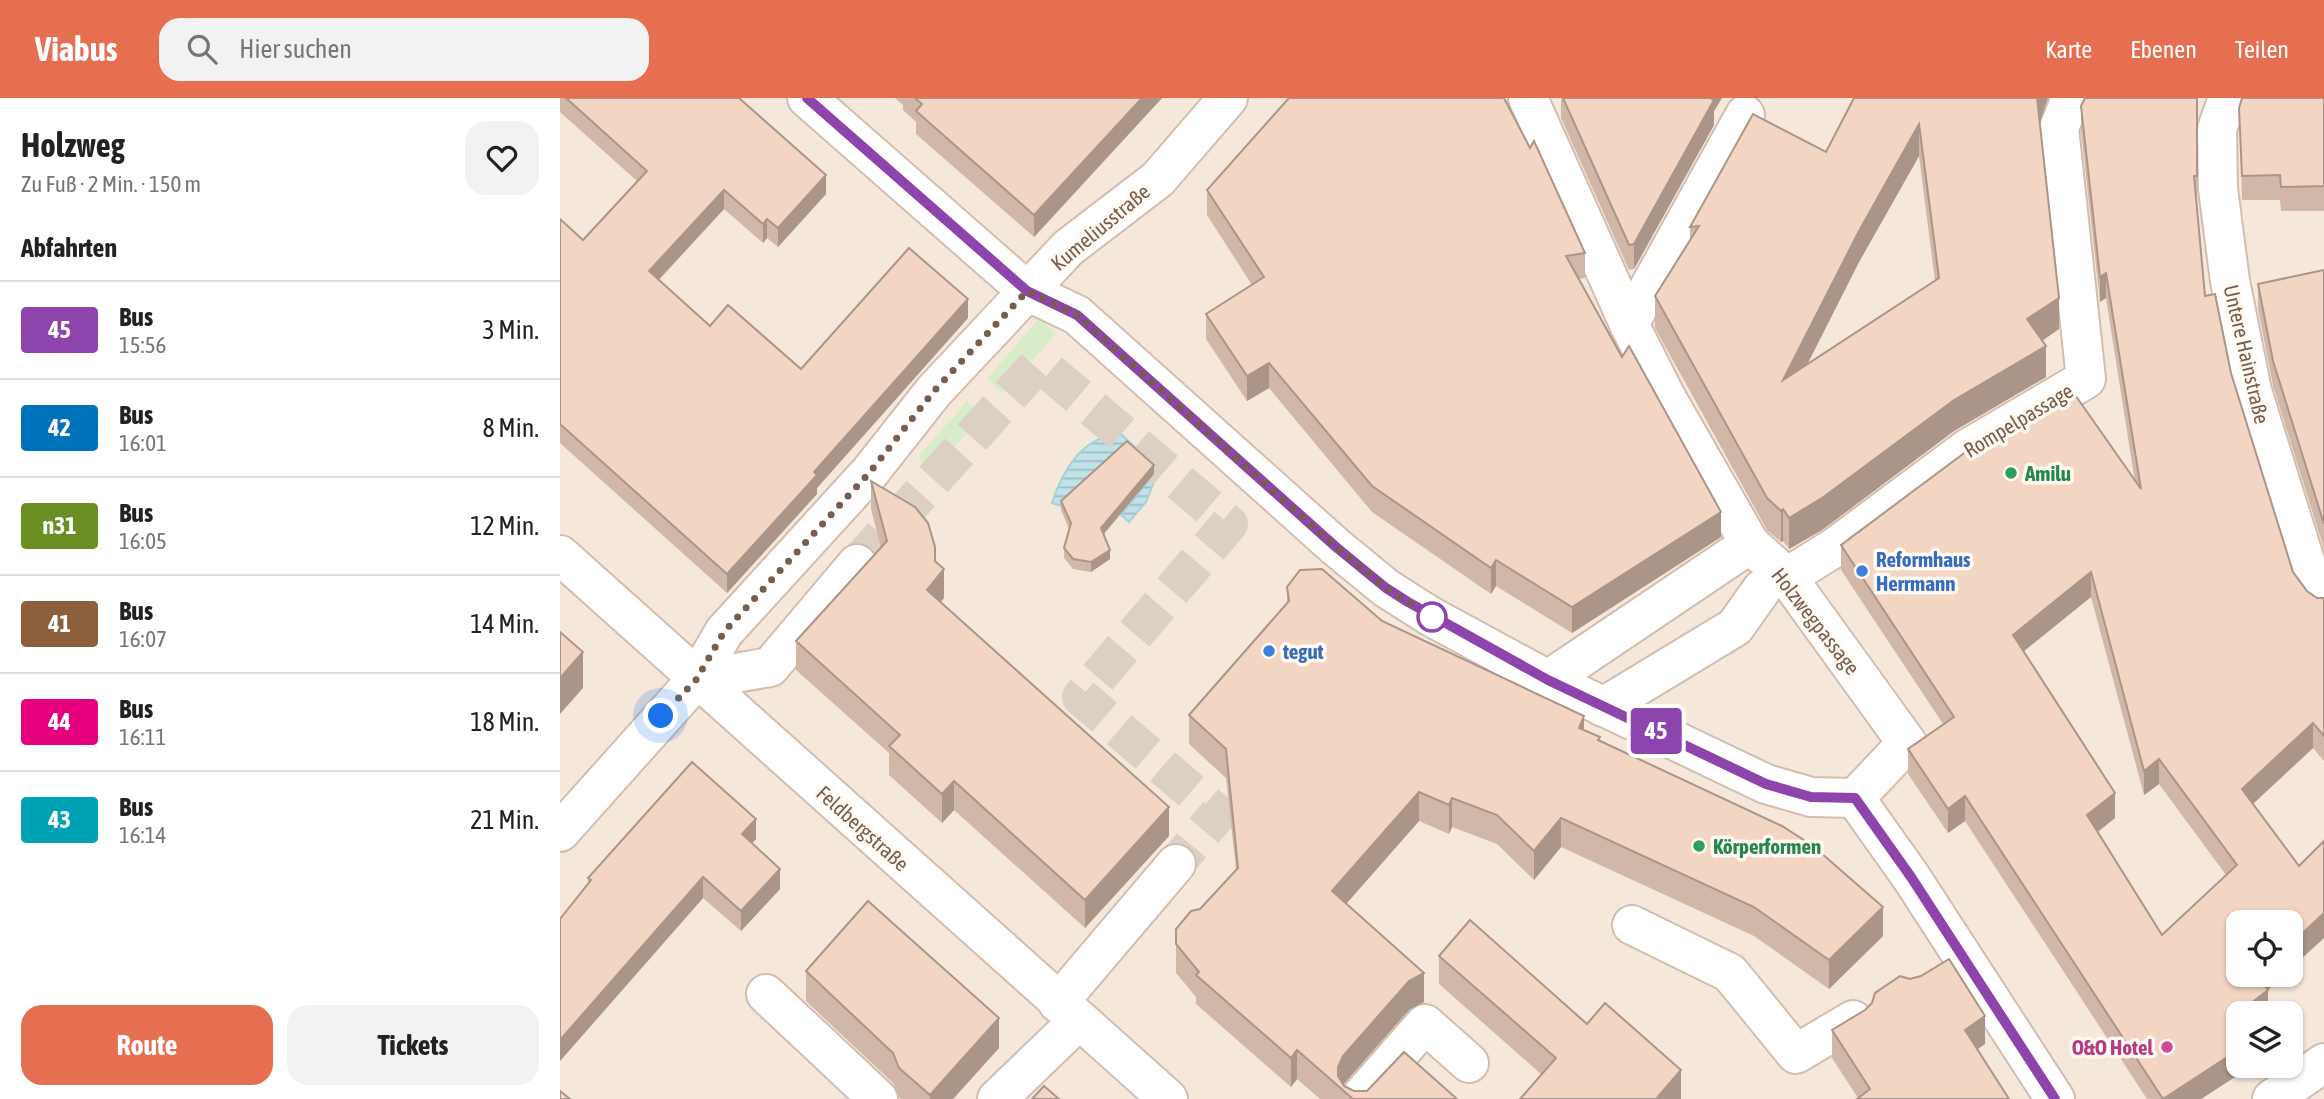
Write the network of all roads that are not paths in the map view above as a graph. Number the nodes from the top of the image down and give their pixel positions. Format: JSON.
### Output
{"nodes":[{"id":1,"x":807,"y":98,"type":"edge"},
{"id":2,"x":1228,"y":98,"type":"edge"},
{"id":3,"x":1528,"y":98,"type":"edge"},
{"id":4,"x":2071,"y":98,"type":"edge"},
{"id":5,"x":2228,"y":98,"type":"edge"},
{"id":6,"x":1745,"y":115,"type":"dead end"},
{"id":7,"x":1027,"y":291,"type":"junction"},
{"id":8,"x":1629,"y":324,"type":"junction"},
{"id":9,"x":1749,"y":544,"type":"junction"},
{"id":10,"x":560,"y":555,"type":"edge"},
{"id":11,"x":857,"y":564,"type":"tunnel mouth"},
{"id":12,"x":1775,"y":583,"type":"junction"},
{"id":13,"x":2324,"y":602,"type":"edge"},
{"id":14,"x":696,"y":680,"type":"junction"},
{"id":15,"x":1548,"y":680,"type":"junction"},
{"id":16,"x":1603,"y":707,"type":"junction"},
{"id":17,"x":1855,"y":798,"type":"junction"},
{"id":18,"x":560,"y":832,"type":"edge"},
{"id":19,"x":1175,"y":864,"type":"tunnel mouth"},
{"id":20,"x":1632,"y":925,"type":"dead end"},
{"id":21,"x":1962,"y":953,"type":"junction"},
{"id":22,"x":1927,"y":975,"type":"edge"},
{"id":23,"x":766,"y":994,"type":"dead end"},
{"id":24,"x":1068,"y":1012,"type":"junction"},
{"id":25,"x":1853,"y":1020,"type":"edge"},
{"id":26,"x":1468,"y":1063,"type":"dead end"},
{"id":27,"x":2324,"y":1063,"type":"edge"},
{"id":28,"x":878,"y":1099,"type":"edge"},
{"id":29,"x":997,"y":1099,"type":"edge"},
{"id":30,"x":1168,"y":1099,"type":"edge"},
{"id":31,"x":1359,"y":1099,"type":"edge"},
{"id":32,"x":2055,"y":1099,"type":"edge"},
{"id":33,"x":2272,"y":1099,"type":"edge"}],
"edges":[{"from":1,"to":7,"type":"street"},
{"from":2,"to":7,"type":"street","name":"Kumeliusstraße"},
{"from":3,"to":8,"type":"street","name":"Holzwegpassage"},
{"from":4,"to":12,"type":"street","name":"Rompelpassage"},
{"from":5,"to":13,"type":"street","name":"Untere Hainstraße"},
{"from":6,"to":8,"type":"street"},
{"from":7,"to":14,"type":"street","name":"Kumeliusstraße"},
{"from":7,"to":15,"type":"street"},
{"from":8,"to":9,"type":"street","name":"Holzwegpassage"},
{"from":9,"to":12,"type":"street","name":"Holzwegpassage"},
{"from":9,"to":15,"type":"street"},
{"from":10,"to":14,"type":"street","name":"Feldbergstraße"},
{"from":11,"to":14,"type":"street"},
{"from":12,"to":16,"type":"street"},
{"from":12,"to":17,"type":"street","name":"Holzwegpassage"},
{"from":14,"to":18,"type":"street","name":"Kumeliusstraße"},
{"from":14,"to":24,"type":"street","name":"Feldbergstraße"},
{"from":15,"to":16,"type":"street"},
{"from":16,"to":17,"type":"street"},
{"from":17,"to":21,"type":"street"},
{"from":19,"to":24,"type":"street"},
{"from":20,"to":25,"type":"street"},
{"from":21,"to":22,"type":"street"},
{"from":21,"to":32,"type":"street"},
{"from":23,"to":28,"type":"street"},
{"from":24,"to":29,"type":"street"},
{"from":24,"to":30,"type":"street","name":"Feldbergstraße"},
{"from":26,"to":31,"type":"street"},
{"from":27,"to":33,"type":"street"}]}
